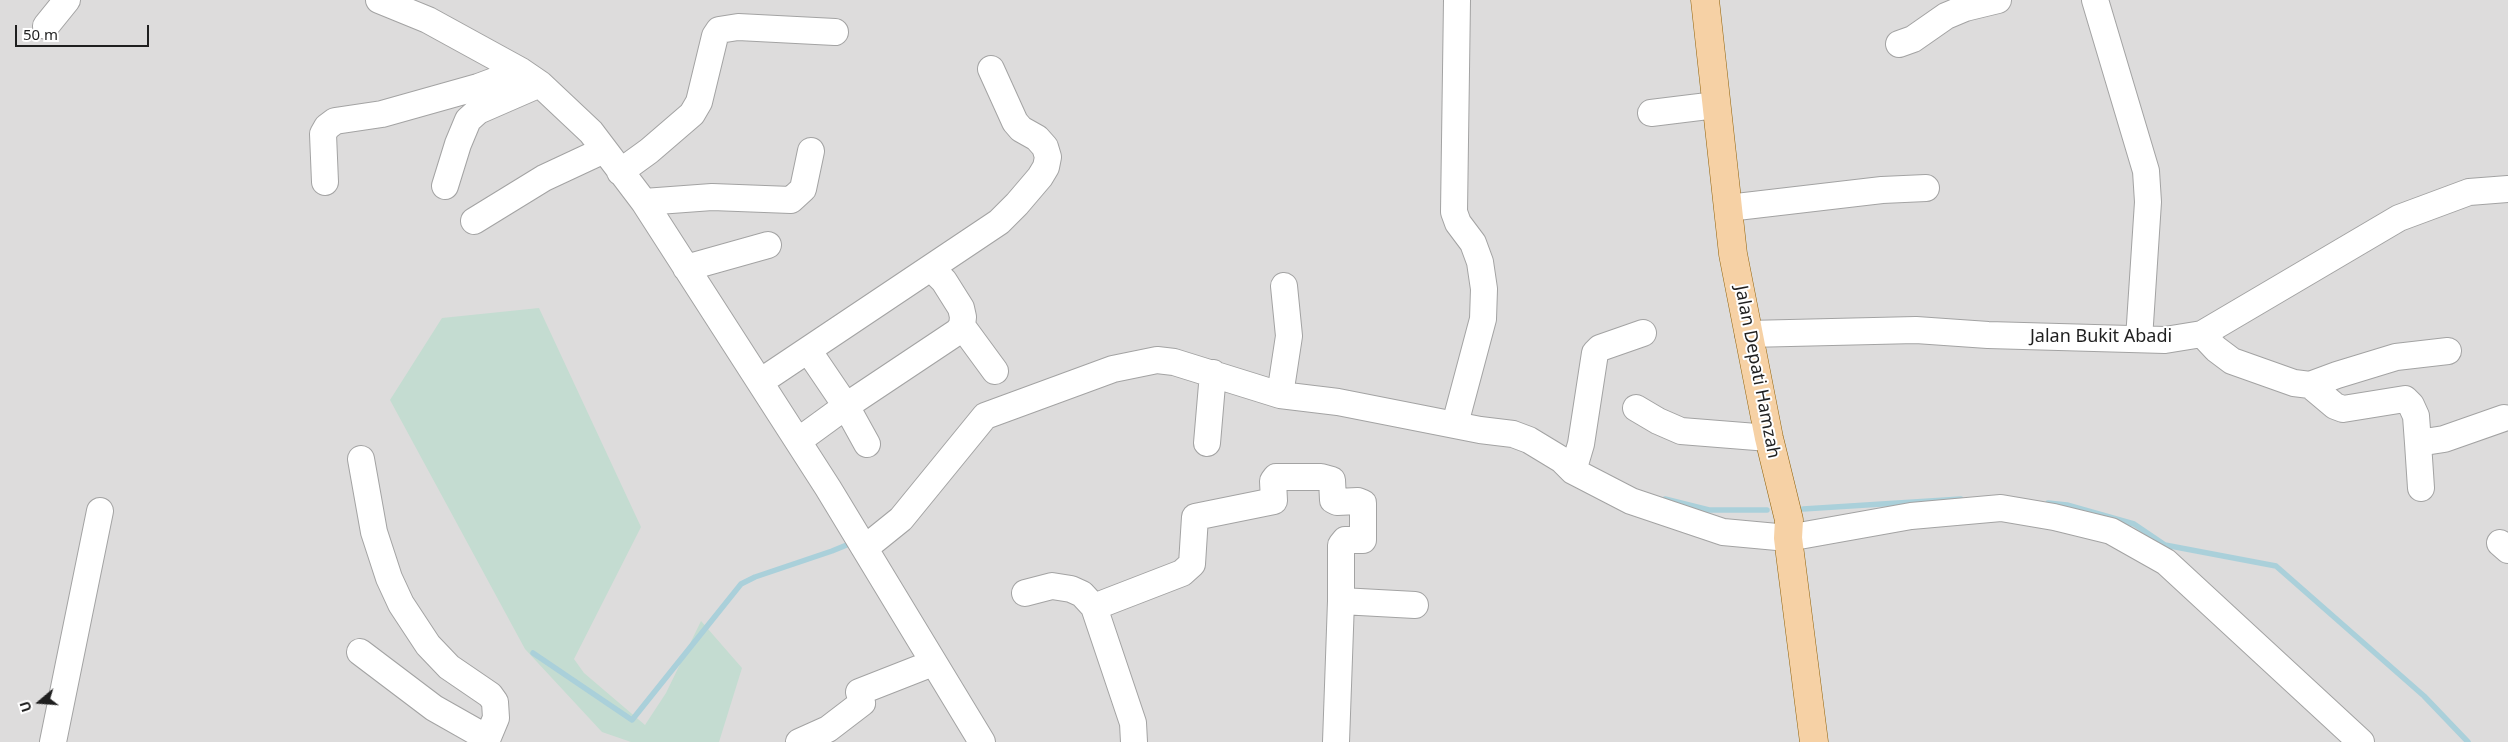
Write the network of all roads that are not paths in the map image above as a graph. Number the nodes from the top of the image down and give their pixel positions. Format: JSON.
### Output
{"nodes":[{"id":1,"x":67,"y":0,"type":"edge"},
{"id":2,"x":379,"y":0,"type":"edge"},
{"id":3,"x":1457,"y":0,"type":"edge"},
{"id":4,"x":1705,"y":0,"type":"edge"},
{"id":5,"x":1998,"y":0,"type":"edge"},
{"id":6,"x":2095,"y":0,"type":"edge"},
{"id":7,"x":46,"y":26,"type":"dead end"},
{"id":8,"x":835,"y":32,"type":"dead end"},
{"id":9,"x":1899,"y":44,"type":"dead end"},
{"id":10,"x":991,"y":69,"type":"dead end"},
{"id":11,"x":530,"y":78,"type":"junction"},
{"id":12,"x":1716,"y":105,"type":"junction"},
{"id":13,"x":1651,"y":113,"type":"dead end"},
{"id":14,"x":604,"y":150,"type":"junction"},
{"id":15,"x":811,"y":151,"type":"dead end"},
{"id":16,"x":620,"y":172,"type":"junction"},
{"id":17,"x":325,"y":182,"type":"dead end"},
{"id":18,"x":445,"y":186,"type":"dead end"},
{"id":19,"x":1926,"y":188,"type":"dead end"},
{"id":20,"x":2508,"y":189,"type":"edge"},
{"id":21,"x":644,"y":202,"type":"junction"},
{"id":22,"x":1728,"y":208,"type":"junction"},
{"id":23,"x":474,"y":221,"type":"dead end"},
{"id":24,"x":768,"y":245,"type":"dead end"},
{"id":25,"x":686,"y":268,"type":"junction"},
{"id":26,"x":931,"y":268,"type":"junction"},
{"id":27,"x":1284,"y":286,"type":"dead end"},
{"id":28,"x":962,"y":326,"type":"junction"},
{"id":29,"x":1643,"y":333,"type":"dead end"},
{"id":30,"x":1748,"y":334,"type":"junction"},
{"id":31,"x":2202,"y":334,"type":"junction"},
{"id":32,"x":2140,"y":339,"type":"junction"},
{"id":33,"x":808,"y":350,"type":"junction"},
{"id":34,"x":2448,"y":351,"type":"dead end"},
{"id":35,"x":995,"y":372,"type":"dead end"},
{"id":36,"x":1213,"y":373,"type":"junction"},
{"id":37,"x":1282,"y":380,"type":"junction"},
{"id":38,"x":760,"y":382,"type":"junction"},
{"id":39,"x":2310,"y":385,"type":"junction"},
{"id":40,"x":846,"y":406,"type":"junction"},
{"id":41,"x":1636,"y":408,"type":"dead end"},
{"id":42,"x":1459,"y":413,"type":"junction"},
{"id":43,"x":2504,"y":418,"type":"dead end"},
{"id":44,"x":1769,"y":438,"type":"junction"},
{"id":45,"x":798,"y":441,"type":"junction"},
{"id":46,"x":1207,"y":443,"type":"dead end"},
{"id":47,"x":2418,"y":443,"type":"junction"},
{"id":48,"x":867,"y":444,"type":"dead end"},
{"id":49,"x":1577,"y":459,"type":"junction"},
{"id":50,"x":360,"y":460,"type":"dead end"},
{"id":51,"x":2421,"y":488,"type":"dead end"},
{"id":52,"x":100,"y":511,"type":"dead end"},
{"id":53,"x":859,"y":537,"type":"junction"},
{"id":54,"x":1788,"y":538,"type":"junction"},
{"id":55,"x":1025,"y":593,"type":"dead end"},
{"id":56,"x":1341,"y":601,"type":"junction"},
{"id":57,"x":1415,"y":605,"type":"dead end"},
{"id":58,"x":1094,"y":607,"type":"junction"},
{"id":59,"x":360,"y":652,"type":"dead end"},
{"id":60,"x":933,"y":663,"type":"junction"},
{"id":61,"x":831,"y":735,"type":"edge"},
{"id":62,"x":2347,"y":738,"type":"edge"},
{"id":63,"x":487,"y":740,"type":"edge"},
{"id":64,"x":53,"y":742,"type":"edge"},
{"id":65,"x":799,"y":742,"type":"edge"},
{"id":66,"x":982,"y":742,"type":"edge"},
{"id":67,"x":1134,"y":742,"type":"edge"},
{"id":68,"x":1336,"y":742,"type":"edge"},
{"id":69,"x":1814,"y":742,"type":"edge"}],
"edges":[{"from":1,"to":7,"type":"street"},
{"from":2,"to":11,"type":"street"},
{"from":3,"to":42,"type":"street"},
{"from":4,"to":12,"type":"main road","name":"Jalan Depati Hamzah"},
{"from":5,"to":9,"type":"street"},
{"from":6,"to":32,"type":"street"},
{"from":8,"to":16,"type":"street"},
{"from":10,"to":26,"type":"street"},
{"from":11,"to":14,"type":"street"},
{"from":11,"to":17,"type":"street"},
{"from":11,"to":18,"type":"street"},
{"from":12,"to":13,"type":"street"},
{"from":12,"to":22,"type":"main road","name":"Jalan Depati Hamzah"},
{"from":14,"to":16,"type":"street"},
{"from":14,"to":23,"type":"street"},
{"from":15,"to":21,"type":"street"},
{"from":16,"to":21,"type":"street"},
{"from":19,"to":22,"type":"street"},
{"from":20,"to":31,"type":"street","name":"Jalan Bukit Abadi"},
{"from":21,"to":25,"type":"street"},
{"from":22,"to":30,"type":"main road","name":"Jalan Depati Hamzah"},
{"from":24,"to":25,"type":"street"},
{"from":25,"to":38,"type":"street"},
{"from":26,"to":28,"type":"street"},
{"from":26,"to":33,"type":"street"},
{"from":27,"to":37,"type":"street"},
{"from":28,"to":35,"type":"street"},
{"from":28,"to":40,"type":"street"},
{"from":29,"to":49,"type":"street"},
{"from":30,"to":32,"type":"street","name":"Jalan Bukit Abadi"},
{"from":30,"to":44,"type":"main road","name":"Jalan Depati Hamzah"},
{"from":31,"to":32,"type":"street","name":"Jalan Bukit Abadi"},
{"from":31,"to":39,"type":"street"},
{"from":33,"to":38,"type":"street"},
{"from":33,"to":40,"type":"street"},
{"from":34,"to":39,"type":"street"},
{"from":36,"to":37,"type":"street"},
{"from":36,"to":46,"type":"street"},
{"from":36,"to":53,"type":"street"},
{"from":37,"to":42,"type":"street"},
{"from":38,"to":45,"type":"street"},
{"from":39,"to":47,"type":"street"},
{"from":40,"to":45,"type":"street"},
{"from":40,"to":48,"type":"street"},
{"from":41,"to":44,"type":"street"},
{"from":42,"to":49,"type":"street"},
{"from":43,"to":47,"type":"street"},
{"from":44,"to":54,"type":"main road","name":"Jalan Depati Hamzah"},
{"from":45,"to":53,"type":"street"},
{"from":47,"to":51,"type":"street"},
{"from":49,"to":54,"type":"street"},
{"from":50,"to":63,"type":"street"},
{"from":52,"to":64,"type":"street"},
{"from":53,"to":60,"type":"street"},
{"from":54,"to":62,"type":"street"},
{"from":54,"to":69,"type":"main road","name":"Jalan Depati Hamzah"},
{"from":55,"to":58,"type":"street"},
{"from":56,"to":57,"type":"street"},
{"from":56,"to":58,"type":"street"},
{"from":56,"to":68,"type":"street"},
{"from":58,"to":67,"type":"street"},
{"from":59,"to":63,"type":"street"},
{"from":60,"to":61,"type":"street"},
{"from":60,"to":66,"type":"street"},
{"from":61,"to":65,"type":"street"}]}
